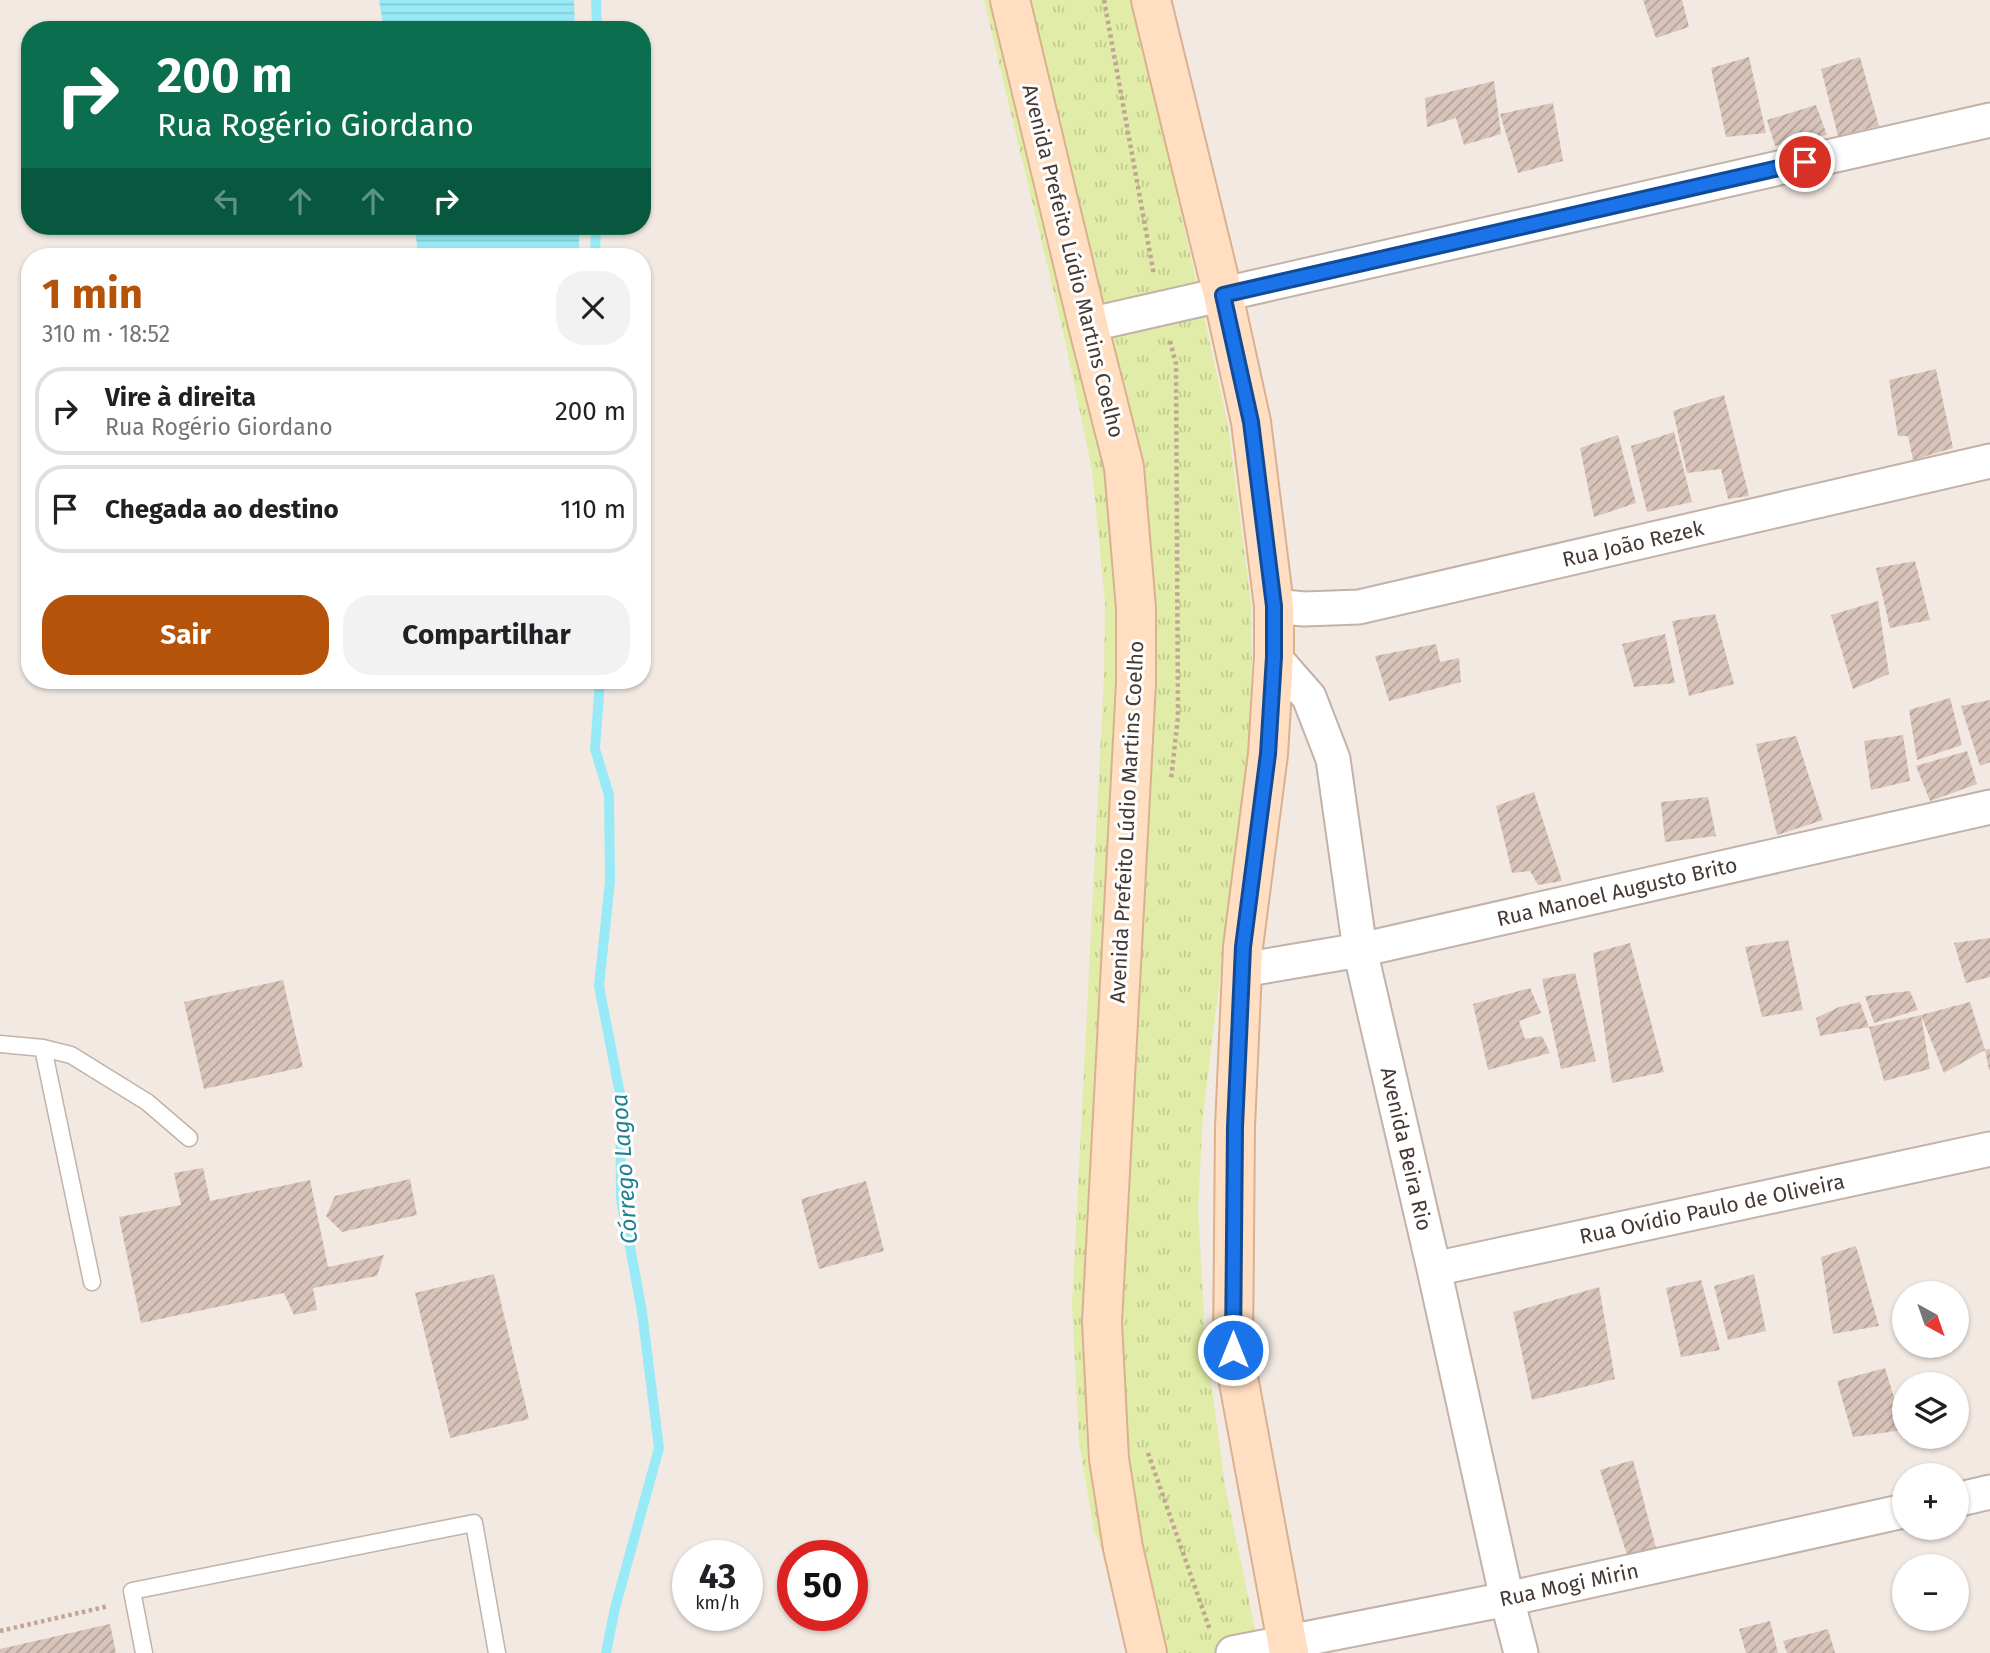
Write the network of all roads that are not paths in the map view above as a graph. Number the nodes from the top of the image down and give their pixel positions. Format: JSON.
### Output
{"nodes":[{"id":1,"x":1010,"y":0,"type":"edge"},
{"id":2,"x":1151,"y":0,"type":"edge"},
{"id":3,"x":1990,"y":120,"type":"edge"},
{"id":4,"x":1223,"y":295,"type":"junction"},
{"id":5,"x":1088,"y":325,"type":"junction"},
{"id":6,"x":1990,"y":461,"type":"edge"},
{"id":7,"x":1274,"y":606,"type":"junction"},
{"id":8,"x":1274,"y":657,"type":"junction"},
{"id":9,"x":1990,"y":807,"type":"edge"},
{"id":10,"x":1360,"y":950,"type":"junction"},
{"id":11,"x":1242,"y":970,"type":"junction"},
{"id":12,"x":0,"y":1044,"type":"edge"},
{"id":13,"x":43,"y":1048,"type":"junction"},
{"id":14,"x":189,"y":1138,"type":"dead end"},
{"id":15,"x":1990,"y":1149,"type":"edge"},
{"id":16,"x":1434,"y":1269,"type":"junction"},
{"id":17,"x":92,"y":1282,"type":"dead end"},
{"id":18,"x":1990,"y":1492,"type":"edge"},
{"id":19,"x":1969,"y":1497,"type":"edge"},
{"id":20,"x":1892,"y":1514,"type":"edge"},
{"id":21,"x":1507,"y":1599,"type":"junction"},
{"id":22,"x":1288,"y":1647,"type":"edge"},
{"id":23,"x":144,"y":1653,"type":"edge"},
{"id":24,"x":497,"y":1653,"type":"edge"},
{"id":25,"x":1147,"y":1653,"type":"edge"},
{"id":26,"x":1233,"y":1653,"type":"edge"},
{"id":27,"x":1521,"y":1653,"type":"edge"}],
"edges":[{"from":1,"to":5,"type":"main road","name":"Avenida Prefeito Lúdio Martins Coelho"},
{"from":2,"to":4,"type":"main road"},
{"from":3,"to":4,"type":"street"},
{"from":4,"to":5,"type":"street"},
{"from":4,"to":7,"type":"main road"},
{"from":5,"to":25,"type":"main road","name":"Avenida Prefeito Lúdio Martins Coelho"},
{"from":6,"to":7,"type":"street","name":"Rua João Rezek"},
{"from":7,"to":8,"type":"main road"},
{"from":8,"to":10,"type":"street","name":"Avenida Beira Rio"},
{"from":8,"to":11,"type":"main road"},
{"from":9,"to":10,"type":"street","name":"Rua Manoel Augusto Brito"},
{"from":10,"to":11,"type":"street","name":"Rua Manoel Augusto Brito"},
{"from":10,"to":16,"type":"street","name":"Avenida Beira Rio"},
{"from":11,"to":22,"type":"main road"},
{"from":12,"to":13,"type":"lane"},
{"from":13,"to":14,"type":"lane"},
{"from":13,"to":17,"type":"lane"},
{"from":15,"to":16,"type":"street","name":"Rua Ovídio Paulo de Oliveira"},
{"from":16,"to":21,"type":"street","name":"Avenida Beira Rio"},
{"from":18,"to":19,"type":"street"},
{"from":20,"to":21,"type":"street","name":"Rua Mogi Mirin"},
{"from":21,"to":22,"type":"street","name":"Rua Mogi Mirin"},
{"from":21,"to":27,"type":"street","name":"Avenida Beira Rio"},
{"from":22,"to":26,"type":"street","name":"Rua Mogi Mirin"},
{"from":23,"to":24,"type":"lane"}]}
